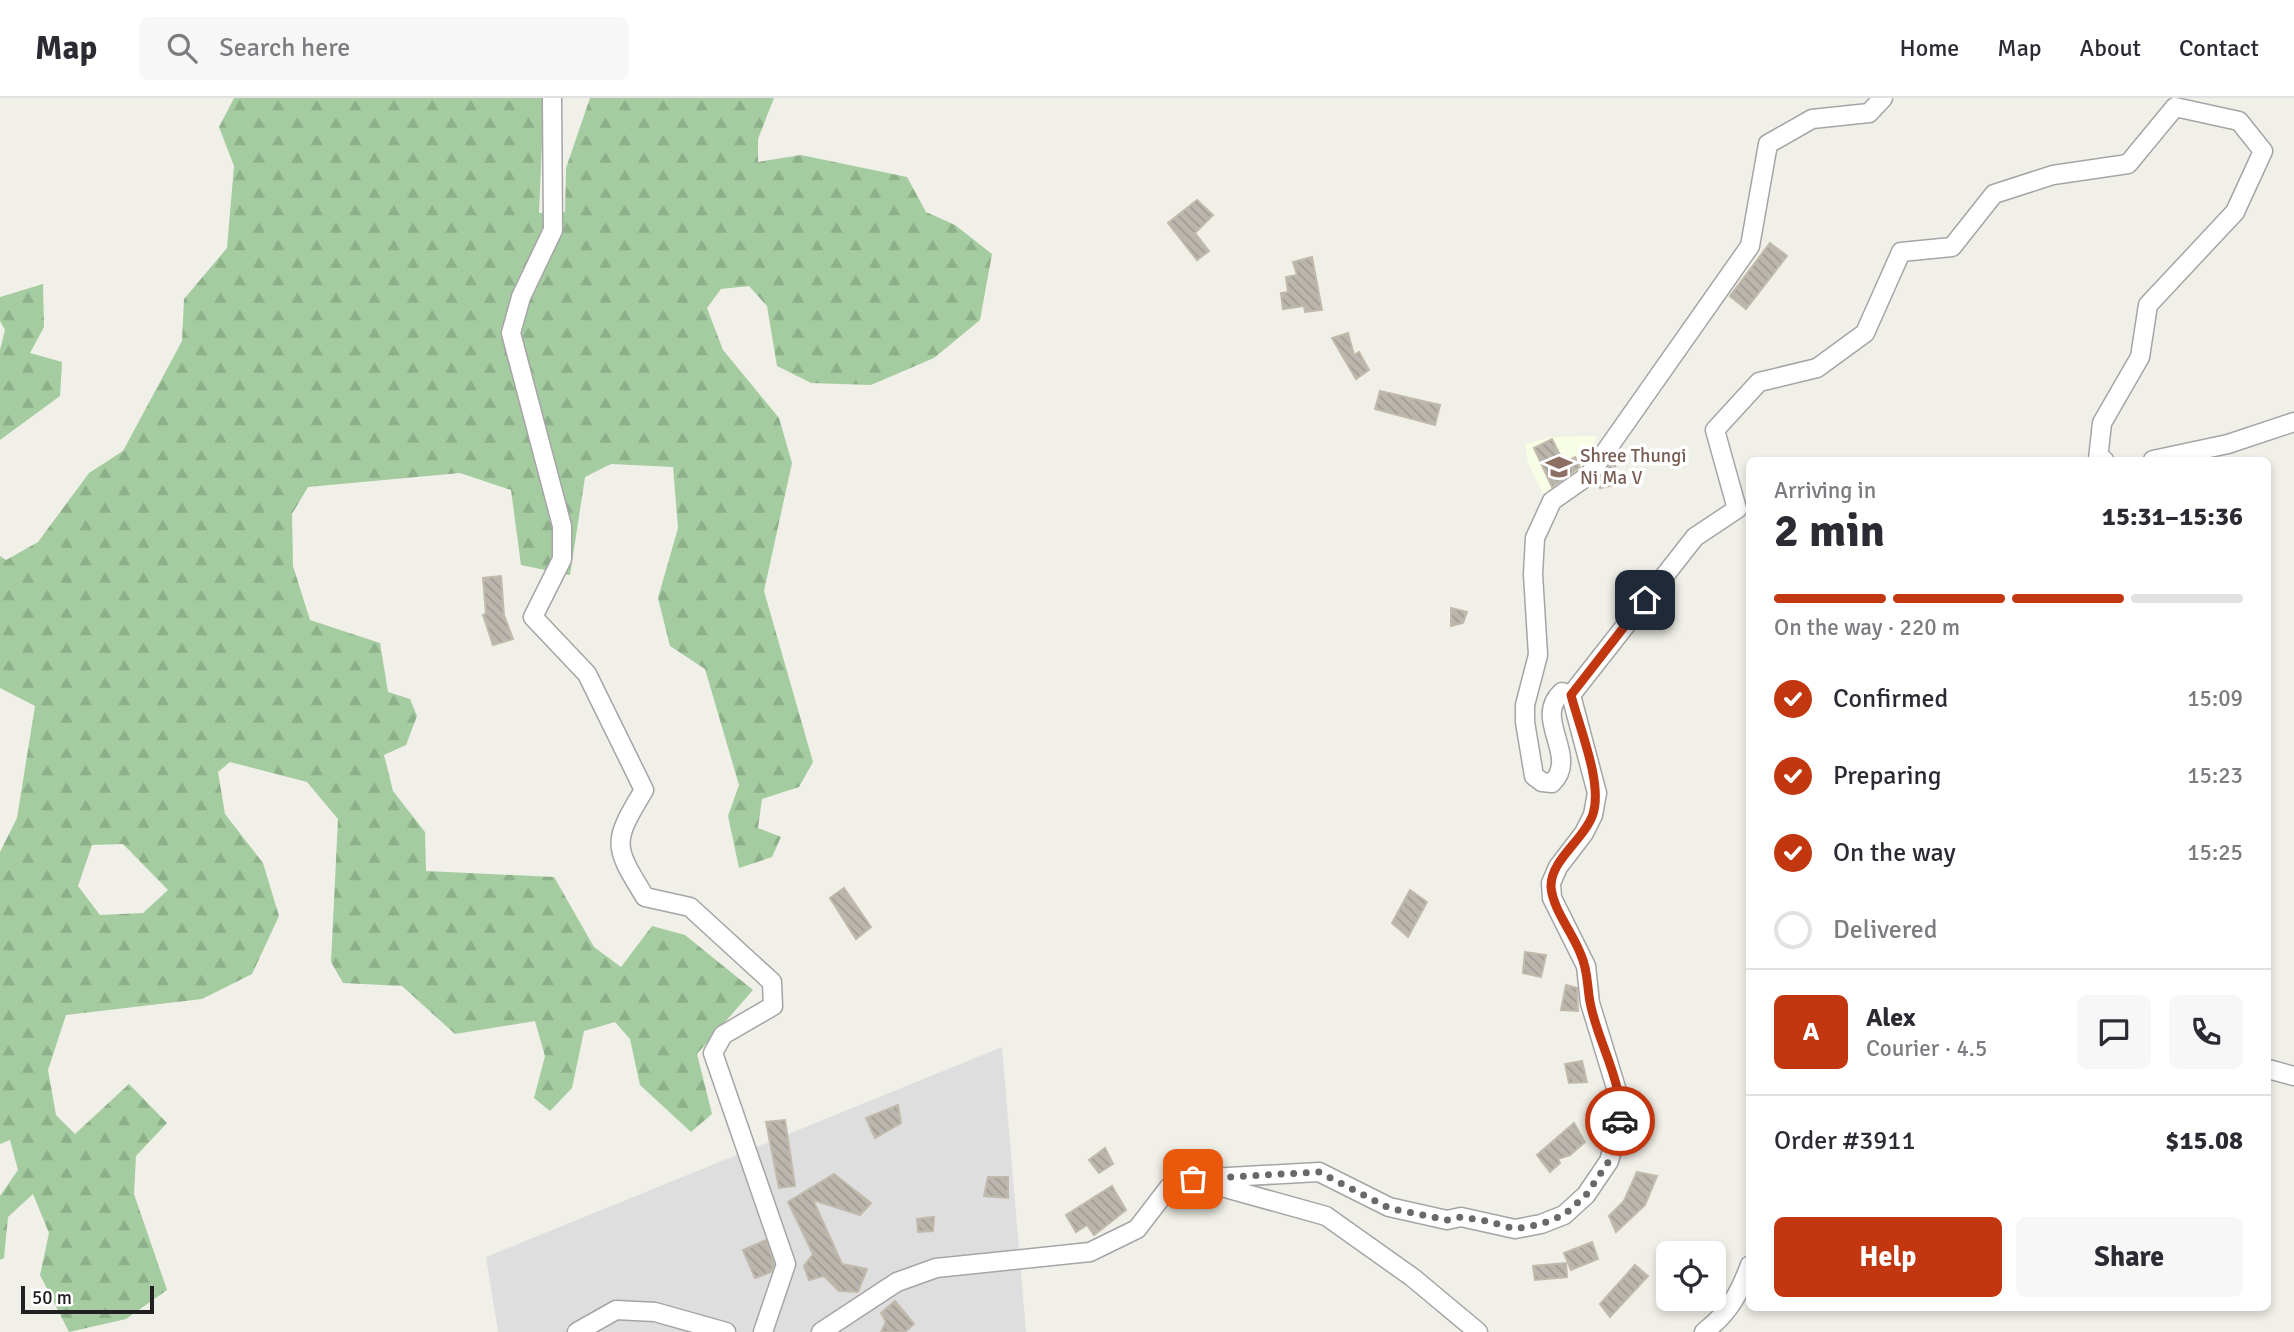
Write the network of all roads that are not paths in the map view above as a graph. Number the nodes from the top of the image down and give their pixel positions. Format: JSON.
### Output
{"nodes":[{"id":1,"x":552,"y":98,"type":"edge"},
{"id":2,"x":1883,"y":98,"type":"edge"},
{"id":3,"x":2294,"y":422,"type":"edge"},
{"id":4,"x":2098,"y":457,"type":"edge"},
{"id":5,"x":2167,"y":457,"type":"edge"},
{"id":6,"x":1571,"y":695,"type":"junction"},
{"id":7,"x":2271,"y":1070,"type":"edge"},
{"id":8,"x":2294,"y":1076,"type":"edge"},
{"id":9,"x":1193,"y":1179,"type":"junction"},
{"id":10,"x":1746,"y":1276,"type":"edge"},
{"id":11,"x":577,"y":1332,"type":"edge"},
{"id":12,"x":726,"y":1332,"type":"edge"},
{"id":13,"x":764,"y":1332,"type":"edge"},
{"id":14,"x":821,"y":1332,"type":"edge"},
{"id":15,"x":1478,"y":1332,"type":"edge"},
{"id":16,"x":1704,"y":1332,"type":"edge"}],
"edges":[{"from":1,"to":13,"type":"street"},
{"from":2,"to":6,"type":"street"},
{"from":3,"to":5,"type":"street"},
{"from":4,"to":6,"type":"street"},
{"from":6,"to":9,"type":"street"},
{"from":7,"to":8,"type":"street"},
{"from":9,"to":14,"type":"street"},
{"from":9,"to":15,"type":"street"},
{"from":10,"to":16,"type":"street"},
{"from":11,"to":12,"type":"street"}]}
